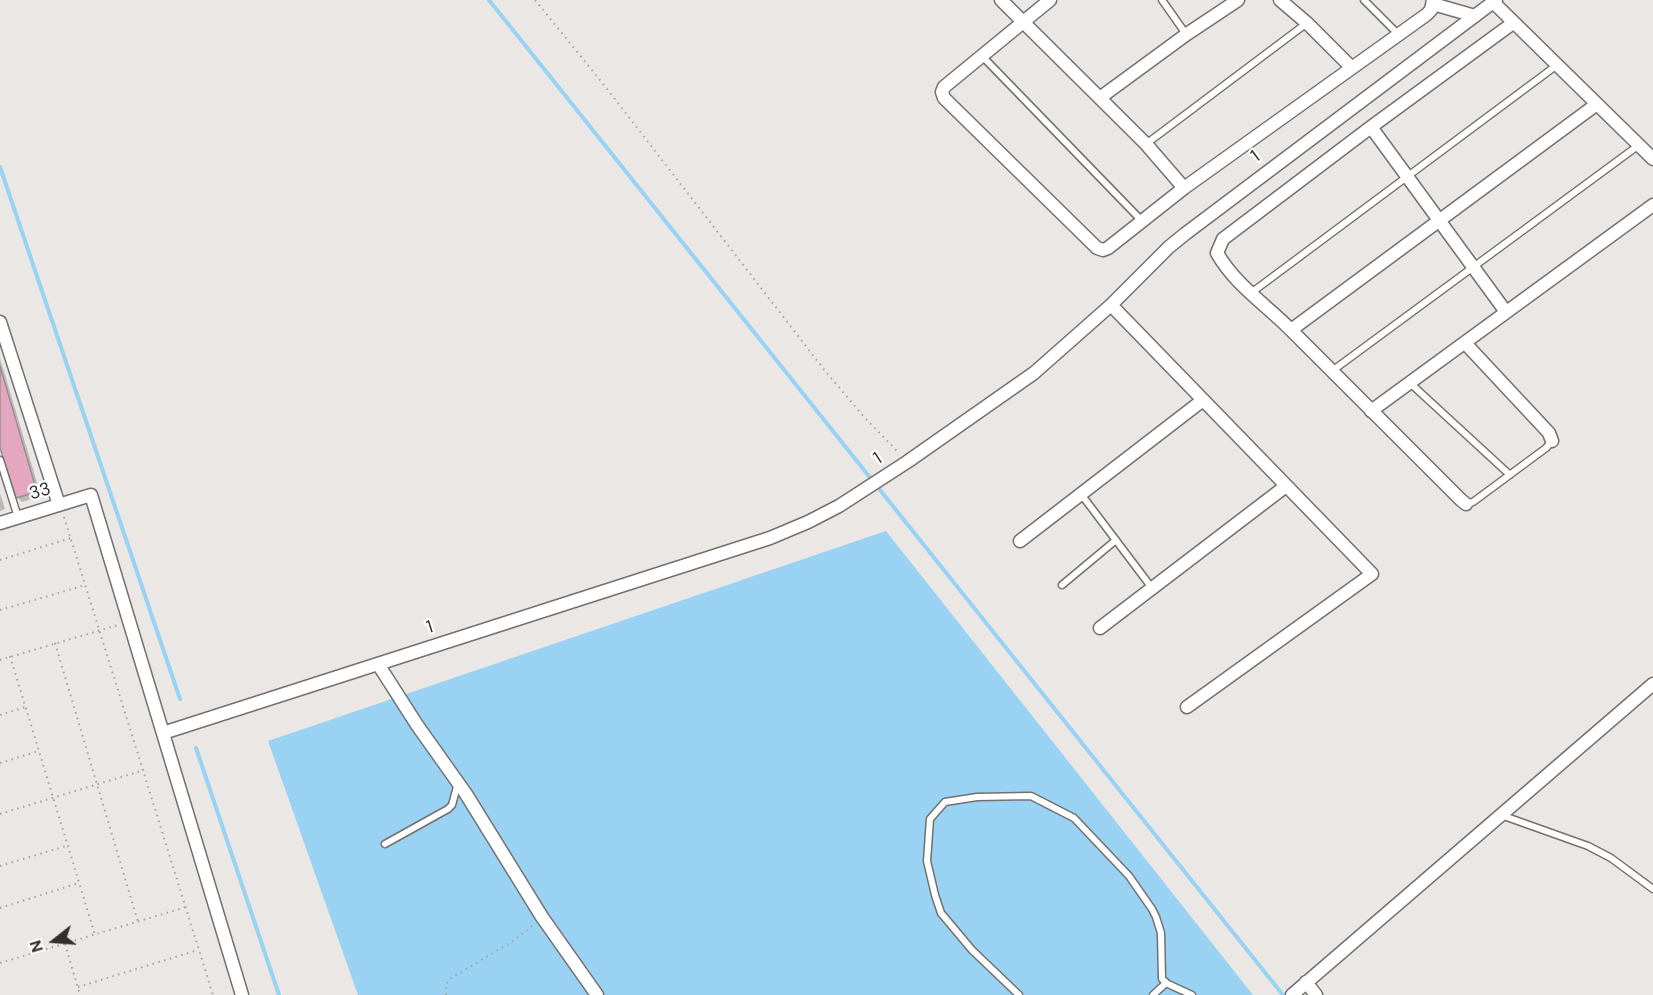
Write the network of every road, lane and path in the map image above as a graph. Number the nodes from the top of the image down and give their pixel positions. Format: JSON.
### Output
{"nodes":[{"id":1,"x":535,"y":0,"type":"edge"},
{"id":2,"x":1001,"y":0,"type":"edge"},
{"id":3,"x":1050,"y":0,"type":"edge"},
{"id":4,"x":1162,"y":0,"type":"edge"},
{"id":5,"x":1238,"y":0,"type":"edge"},
{"id":6,"x":1280,"y":0,"type":"edge"},
{"id":7,"x":1364,"y":0,"type":"edge"},
{"id":8,"x":1495,"y":1,"type":"edge"},
{"id":9,"x":1433,"y":2,"type":"edge"},
{"id":10,"x":1474,"y":16,"type":"junction"},
{"id":11,"x":1023,"y":21,"type":"junction"},
{"id":12,"x":1513,"y":22,"type":"junction"},
{"id":13,"x":1307,"y":23,"type":"junction"},
{"id":14,"x":1187,"y":34,"type":"junction"},
{"id":15,"x":1399,"y":36,"type":"junction"},
{"id":16,"x":982,"y":55,"type":"junction"},
{"id":17,"x":1557,"y":65,"type":"junction"},
{"id":18,"x":1352,"y":68,"type":"junction"},
{"id":19,"x":1101,"y":97,"type":"junction"},
{"id":20,"x":1597,"y":104,"type":"junction"},
{"id":21,"x":1371,"y":126,"type":"junction"},
{"id":22,"x":1146,"y":144,"type":"junction"},
{"id":23,"x":1639,"y":145,"type":"junction"},
{"id":24,"x":1653,"y":159,"type":"edge"},
{"id":25,"x":1406,"y":175,"type":"junction"},
{"id":26,"x":1184,"y":188,"type":"junction"},
{"id":27,"x":1653,"y":205,"type":"edge"},
{"id":28,"x":1439,"y":220,"type":"junction"},
{"id":29,"x":1142,"y":222,"type":"junction"},
{"id":30,"x":1473,"y":267,"type":"junction"},
{"id":31,"x":1250,"y":293,"type":"junction"},
{"id":32,"x":1111,"y":305,"type":"junction"},
{"id":33,"x":1506,"y":312,"type":"junction"},
{"id":34,"x":0,"y":322,"type":"edge"},
{"id":35,"x":1291,"y":330,"type":"junction"},
{"id":36,"x":1465,"y":343,"type":"junction"},
{"id":37,"x":1331,"y":371,"type":"junction"},
{"id":38,"x":1410,"y":383,"type":"junction"},
{"id":39,"x":1203,"y":400,"type":"junction"},
{"id":40,"x":1371,"y":411,"type":"junction"},
{"id":41,"x":1552,"y":441,"type":"joint"},
{"id":42,"x":0,"y":460,"type":"edge"},
{"id":43,"x":907,"y":462,"type":"junction"},
{"id":44,"x":1510,"y":475,"type":"junction"},
{"id":45,"x":1286,"y":486,"type":"junction"},
{"id":46,"x":1081,"y":494,"type":"junction"},
{"id":47,"x":1466,"y":504,"type":"joint"},
{"id":48,"x":59,"y":505,"type":"junction"},
{"id":49,"x":18,"y":518,"type":"junction"},
{"id":50,"x":0,"y":523,"type":"edge"},
{"id":51,"x":71,"y":538,"type":"junction"},
{"id":52,"x":1116,"y":540,"type":"junction"},
{"id":53,"x":1020,"y":541,"type":"dead end"},
{"id":54,"x":0,"y":560,"type":"edge"},
{"id":55,"x":86,"y":585,"type":"junction"},
{"id":56,"x":1062,"y":585,"type":"dead end"},
{"id":57,"x":1152,"y":588,"type":"junction"},
{"id":58,"x":0,"y":610,"type":"edge"},
{"id":59,"x":129,"y":621,"type":"junction"},
{"id":60,"x":1100,"y":628,"type":"dead end"},
{"id":61,"x":100,"y":630,"type":"junction"},
{"id":62,"x":55,"y":643,"type":"junction"},
{"id":63,"x":10,"y":656,"type":"junction"},
{"id":64,"x":0,"y":660,"type":"edge"},
{"id":65,"x":378,"y":664,"type":"junction"},
{"id":66,"x":1653,"y":684,"type":"edge"},
{"id":67,"x":25,"y":707,"type":"junction"},
{"id":68,"x":1187,"y":707,"type":"dead end"},
{"id":69,"x":0,"y":715,"type":"edge"},
{"id":70,"x":163,"y":733,"type":"junction"},
{"id":71,"x":39,"y":751,"type":"junction"},
{"id":72,"x":0,"y":763,"type":"edge"},
{"id":73,"x":144,"y":770,"type":"junction"},
{"id":74,"x":458,"y":783,"type":"junction"},
{"id":75,"x":97,"y":784,"type":"junction"},
{"id":76,"x":53,"y":798,"type":"junction"},
{"id":77,"x":0,"y":814,"type":"edge"},
{"id":78,"x":1501,"y":814,"type":"junction"},
{"id":79,"x":385,"y":844,"type":"dead end"},
{"id":80,"x":67,"y":846,"type":"junction"},
{"id":81,"x":0,"y":866,"type":"edge"},
{"id":82,"x":79,"y":883,"type":"junction"},
{"id":83,"x":1653,"y":889,"type":"edge"},
{"id":84,"x":0,"y":908,"type":"edge"},
{"id":85,"x":186,"y":908,"type":"junction"},
{"id":86,"x":542,"y":916,"type":"junction"},
{"id":87,"x":138,"y":922,"type":"junction"},
{"id":88,"x":95,"y":935,"type":"junction"},
{"id":89,"x":65,"y":944,"type":"junction"},
{"id":90,"x":199,"y":950,"type":"junction"},
{"id":91,"x":0,"y":963,"type":"edge"},
{"id":92,"x":1166,"y":983,"type":"junction"},
{"id":93,"x":78,"y":987,"type":"junction"},
{"id":94,"x":1300,"y":988,"type":"edge"},
{"id":95,"x":1156,"y":992,"type":"edge"},
{"id":96,"x":80,"y":995,"type":"edge"},
{"id":97,"x":213,"y":995,"type":"edge"},
{"id":98,"x":242,"y":995,"type":"edge"},
{"id":99,"x":446,"y":995,"type":"edge"},
{"id":100,"x":597,"y":995,"type":"edge"},
{"id":101,"x":1019,"y":995,"type":"edge"},
{"id":102,"x":1192,"y":995,"type":"edge"},
{"id":103,"x":1316,"y":995,"type":"edge"}],
"edges":[{"from":1,"to":43,"type":"path"},
{"from":2,"to":11,"type":"street"},
{"from":3,"to":11,"type":"street"},
{"from":4,"to":14,"type":"lane"},
{"from":5,"to":14,"type":"street"},
{"from":6,"to":13,"type":"street"},
{"from":7,"to":15,"type":"lane"},
{"from":8,"to":10,"type":"street","name":"1"},
{"from":8,"to":12,"type":"street"},
{"from":9,"to":10,"type":"street"},
{"from":9,"to":15,"type":"street"},
{"from":10,"to":32,"type":"street","name":"1"},
{"from":11,"to":16,"type":"street"},
{"from":11,"to":19,"type":"street"},
{"from":12,"to":17,"type":"street"},
{"from":12,"to":21,"type":"street"},
{"from":13,"to":18,"type":"street"},
{"from":13,"to":22,"type":"lane"},
{"from":14,"to":19,"type":"street"},
{"from":15,"to":18,"type":"street"},
{"from":16,"to":29,"type":"lane"},
{"from":16,"to":29,"type":"street"},
{"from":17,"to":20,"type":"street"},
{"from":17,"to":25,"type":"lane"},
{"from":18,"to":26,"type":"street"},
{"from":19,"to":22,"type":"street"},
{"from":20,"to":23,"type":"street"},
{"from":20,"to":28,"type":"street"},
{"from":21,"to":25,"type":"street"},
{"from":21,"to":31,"type":"street"},
{"from":22,"to":26,"type":"street"},
{"from":23,"to":24,"type":"street"},
{"from":23,"to":30,"type":"lane"},
{"from":25,"to":28,"type":"street"},
{"from":25,"to":31,"type":"lane"},
{"from":26,"to":29,"type":"street"},
{"from":27,"to":33,"type":"street"},
{"from":28,"to":30,"type":"street"},
{"from":28,"to":35,"type":"street"},
{"from":30,"to":33,"type":"street"},
{"from":30,"to":37,"type":"lane"},
{"from":31,"to":35,"type":"street"},
{"from":32,"to":39,"type":"street"},
{"from":32,"to":43,"type":"street","name":"1"},
{"from":33,"to":36,"type":"street"},
{"from":34,"to":48,"type":"street"},
{"from":35,"to":37,"type":"street"},
{"from":36,"to":38,"type":"street"},
{"from":36,"to":41,"type":"street"},
{"from":37,"to":40,"type":"street"},
{"from":38,"to":40,"type":"street"},
{"from":38,"to":44,"type":"lane"},
{"from":39,"to":45,"type":"street"},
{"from":39,"to":46,"type":"street"},
{"from":40,"to":47,"type":"street"},
{"from":41,"to":44,"type":"lane"},
{"from":42,"to":49,"type":"lane"},
{"from":43,"to":65,"type":"street","name":"1"},
{"from":44,"to":47,"type":"lane"},
{"from":45,"to":57,"type":"street"},
{"from":45,"to":68,"type":"street"},
{"from":46,"to":52,"type":"lane"},
{"from":46,"to":53,"type":"street"},
{"from":48,"to":49,"type":"street","name":"33"},
{"from":48,"to":51,"type":"path"},
{"from":48,"to":59,"type":"street","name":"33"},
{"from":49,"to":50,"type":"street","name":"33"},
{"from":51,"to":54,"type":"path"},
{"from":51,"to":55,"type":"path"},
{"from":52,"to":56,"type":"lane"},
{"from":52,"to":57,"type":"lane"},
{"from":55,"to":58,"type":"path"},
{"from":55,"to":61,"type":"path"},
{"from":57,"to":60,"type":"street"},
{"from":59,"to":61,"type":"path"},
{"from":59,"to":70,"type":"street"},
{"from":61,"to":62,"type":"path"},
{"from":61,"to":73,"type":"path"},
{"from":62,"to":63,"type":"path"},
{"from":62,"to":75,"type":"path"},
{"from":63,"to":64,"type":"path"},
{"from":63,"to":67,"type":"path"},
{"from":65,"to":70,"type":"street","name":"1"},
{"from":65,"to":74,"type":"street"},
{"from":66,"to":78,"type":"street"},
{"from":67,"to":69,"type":"path"},
{"from":67,"to":71,"type":"path"},
{"from":70,"to":98,"type":"street"},
{"from":71,"to":72,"type":"path"},
{"from":71,"to":76,"type":"path"},
{"from":73,"to":75,"type":"path"},
{"from":73,"to":85,"type":"path"},
{"from":74,"to":79,"type":"lane"},
{"from":74,"to":86,"type":"street"},
{"from":75,"to":76,"type":"path"},
{"from":75,"to":87,"type":"path"},
{"from":76,"to":77,"type":"path"},
{"from":76,"to":80,"type":"path"},
{"from":78,"to":83,"type":"lane"},
{"from":78,"to":94,"type":"street"},
{"from":80,"to":81,"type":"path"},
{"from":80,"to":82,"type":"path"},
{"from":82,"to":84,"type":"path"},
{"from":82,"to":88,"type":"path"},
{"from":85,"to":87,"type":"path"},
{"from":85,"to":90,"type":"path"},
{"from":86,"to":99,"type":"path"},
{"from":86,"to":100,"type":"street"},
{"from":87,"to":88,"type":"path"},
{"from":88,"to":89,"type":"path"},
{"from":89,"to":91,"type":"path"},
{"from":89,"to":93,"type":"path"},
{"from":90,"to":93,"type":"path"},
{"from":90,"to":97,"type":"path"},
{"from":92,"to":95,"type":"lane"},
{"from":92,"to":101,"type":"lane"},
{"from":92,"to":102,"type":"lane"},
{"from":93,"to":96,"type":"path"},
{"from":94,"to":103,"type":"street"}]}
